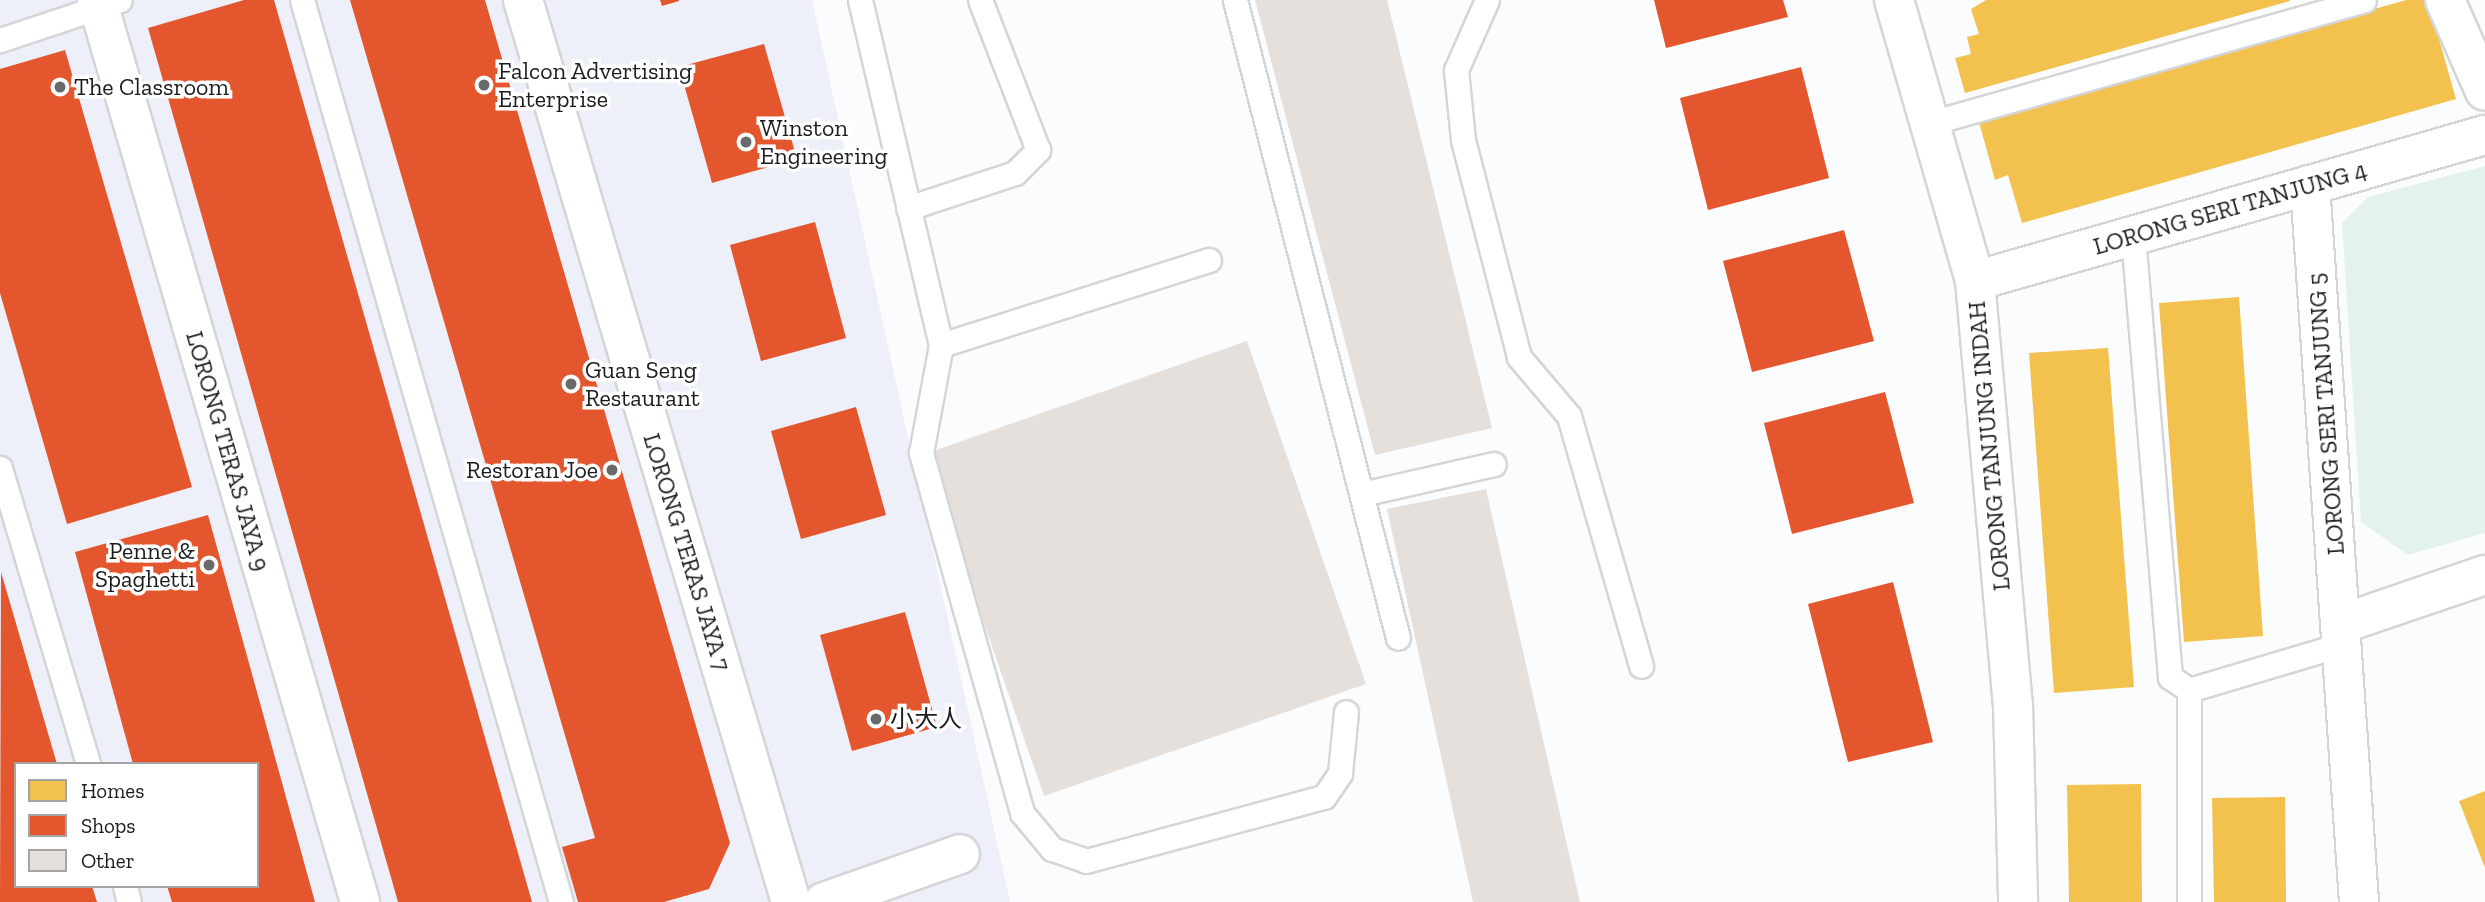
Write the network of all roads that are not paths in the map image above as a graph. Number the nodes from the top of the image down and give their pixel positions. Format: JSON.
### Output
{"nodes":[{"id":1,"x":302,"y":0,"type":"edge"},
{"id":2,"x":523,"y":0,"type":"edge"},
{"id":3,"x":860,"y":0,"type":"edge"},
{"id":4,"x":980,"y":0,"type":"edge"},
{"id":5,"x":1235,"y":0,"type":"edge"},
{"id":6,"x":1487,"y":0,"type":"edge"},
{"id":7,"x":1894,"y":0,"type":"edge"},
{"id":8,"x":2364,"y":0,"type":"edge"},
{"id":9,"x":2445,"y":0,"type":"edge"},
{"id":10,"x":105,"y":2,"type":"edge"},
{"id":11,"x":0,"y":40,"type":"edge"},
{"id":12,"x":2485,"y":91,"type":"edge"},
{"id":13,"x":1927,"y":124,"type":"junction"},
{"id":14,"x":2485,"y":135,"type":"edge"},
{"id":15,"x":2309,"y":185,"type":"junction"},
{"id":16,"x":908,"y":208,"type":"junction"},
{"id":17,"x":2133,"y":236,"type":"junction"},
{"id":18,"x":1209,"y":260,"type":"dead end"},
{"id":19,"x":1975,"y":281,"type":"junction"},
{"id":20,"x":941,"y":345,"type":"junction"},
{"id":21,"x":1494,"y":464,"type":"dead end"},
{"id":22,"x":0,"y":468,"type":"edge"},
{"id":23,"x":1362,"y":494,"type":"junction"},
{"id":24,"x":2485,"y":575,"type":"edge"},
{"id":25,"x":2342,"y":634,"type":"junction"},
{"id":26,"x":1398,"y":638,"type":"dead end"},
{"id":27,"x":1641,"y":666,"type":"dead end"},
{"id":28,"x":2189,"y":690,"type":"junction"},
{"id":29,"x":1346,"y":712,"type":"dead end"},
{"id":30,"x":87,"y":762,"type":"edge"},
{"id":31,"x":961,"y":854,"type":"dead end"},
{"id":32,"x":360,"y":902,"type":"edge"},
{"id":33,"x":561,"y":902,"type":"edge"},
{"id":34,"x":791,"y":902,"type":"edge"},
{"id":35,"x":824,"y":902,"type":"edge"},
{"id":36,"x":2018,"y":902,"type":"edge"},
{"id":37,"x":2189,"y":902,"type":"edge"},
{"id":38,"x":2359,"y":902,"type":"edge"}],
"edges":[{"from":1,"to":33,"type":"lane"},
{"from":2,"to":34,"type":"street","name":"LORONG TERAS JAYA 7"},
{"from":3,"to":16,"type":"lane"},
{"from":4,"to":16,"type":"lane"},
{"from":5,"to":23,"type":"lane"},
{"from":6,"to":27,"type":"lane"},
{"from":7,"to":13,"type":"street","name":"LORONG TANJUNG INDAH"},
{"from":8,"to":13,"type":"lane"},
{"from":9,"to":12,"type":"street"},
{"from":10,"to":11,"type":"lane"},
{"from":10,"to":32,"type":"street","name":"LORONG TERAS JAYA 9"},
{"from":13,"to":19,"type":"street","name":"LORONG TANJUNG INDAH"},
{"from":14,"to":15,"type":"street","name":"LORONG SERI TANJUNG 4"},
{"from":15,"to":17,"type":"street","name":"LORONG SERI TANJUNG 4"},
{"from":15,"to":25,"type":"street","name":"LORONG SERI TANJUNG 5"},
{"from":16,"to":20,"type":"lane"},
{"from":17,"to":19,"type":"street","name":"LORONG SERI TANJUNG 4"},
{"from":17,"to":28,"type":"lane"},
{"from":18,"to":20,"type":"lane"},
{"from":19,"to":36,"type":"street","name":"LORONG TANJUNG INDAH"},
{"from":20,"to":29,"type":"lane"},
{"from":21,"to":23,"type":"lane"},
{"from":22,"to":30,"type":"lane"},
{"from":23,"to":26,"type":"lane"},
{"from":24,"to":25,"type":"street"},
{"from":25,"to":28,"type":"lane"},
{"from":25,"to":38,"type":"street","name":"LORONG SERI TANJUNG 5"},
{"from":28,"to":37,"type":"lane"},
{"from":31,"to":35,"type":"street"}]}
